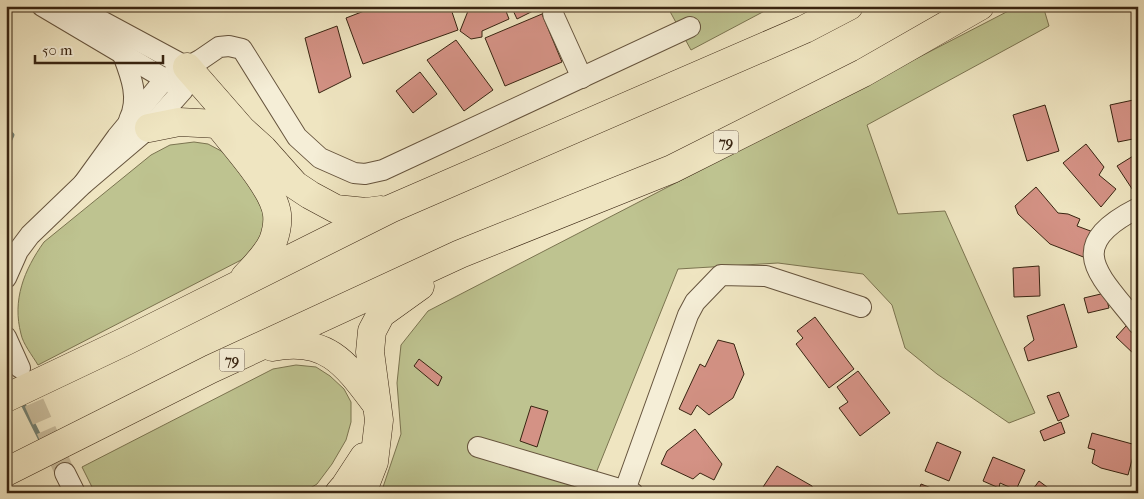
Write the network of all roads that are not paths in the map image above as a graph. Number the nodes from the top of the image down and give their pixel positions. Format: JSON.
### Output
{"nodes":[{"id":1,"x":42,"y":6,"type":"edge"},
{"id":2,"x":78,"y":6,"type":"edge"},
{"id":3,"x":849,"y":6,"type":"edge"},
{"id":4,"x":980,"y":6,"type":"edge"},
{"id":5,"x":553,"y":14,"type":"dead end"},
{"id":6,"x":690,"y":27,"type":"dead end"},
{"id":7,"x":123,"y":55,"type":"junction"},
{"id":8,"x":582,"y":78,"type":"junction"},
{"id":9,"x":178,"y":79,"type":"junction"},
{"id":10,"x":218,"y":124,"type":"junction"},
{"id":11,"x":138,"y":127,"type":"junction"},
{"id":12,"x":1138,"y":208,"type":"edge"},
{"id":13,"x":390,"y":209,"type":"junction"},
{"id":14,"x":460,"y":254,"type":"junction"},
{"id":15,"x":6,"y":278,"type":"edge"},
{"id":16,"x":237,"y":286,"type":"junction"},
{"id":17,"x":861,"y":308,"type":"dead end"},
{"id":18,"x":1138,"y":324,"type":"edge"},
{"id":19,"x":6,"y":337,"type":"edge"},
{"id":20,"x":20,"y":368,"type":"tunnel mouth"},
{"id":21,"x":212,"y":369,"type":"junction"},
{"id":22,"x":6,"y":398,"type":"edge"},
{"id":23,"x":378,"y":406,"type":"junction"},
{"id":24,"x":375,"y":445,"type":"junction"},
{"id":25,"x":478,"y":447,"type":"dead end"},
{"id":26,"x":6,"y":472,"type":"edge"},
{"id":27,"x":65,"y":473,"type":"tunnel mouth"},
{"id":28,"x":629,"y":492,"type":"edge"},
{"id":29,"x":75,"y":493,"type":"edge"},
{"id":30,"x":339,"y":493,"type":"edge"},
{"id":31,"x":362,"y":493,"type":"edge"}],
"edges":[{"from":1,"to":7,"type":"street"},
{"from":2,"to":9,"type":"street"},
{"from":3,"to":13,"type":"highway"},
{"from":4,"to":14,"type":"highway","number":"79"},
{"from":5,"to":8,"type":"street"},
{"from":6,"to":8,"type":"street"},
{"from":7,"to":9,"type":"street"},
{"from":7,"to":11,"type":"street"},
{"from":8,"to":9,"type":"street"},
{"from":9,"to":10,"type":"highway"},
{"from":9,"to":11,"type":"street"},
{"from":9,"to":13,"type":"highway"},
{"from":10,"to":11,"type":"highway"},
{"from":10,"to":16,"type":"highway"},
{"from":11,"to":15,"type":"street"},
{"from":12,"to":18,"type":"street"},
{"from":13,"to":16,"type":"highway"},
{"from":14,"to":21,"type":"highway","number":"79"},
{"from":14,"to":23,"type":"highway"},
{"from":16,"to":22,"type":"highway"},
{"from":17,"to":28,"type":"street"},
{"from":19,"to":20,"type":"street"},
{"from":21,"to":23,"type":"highway"},
{"from":21,"to":26,"type":"highway","number":"79"},
{"from":23,"to":24,"type":"highway"},
{"from":24,"to":30,"type":"highway"},
{"from":24,"to":31,"type":"highway"},
{"from":25,"to":28,"type":"street"},
{"from":27,"to":29,"type":"street"}]}
